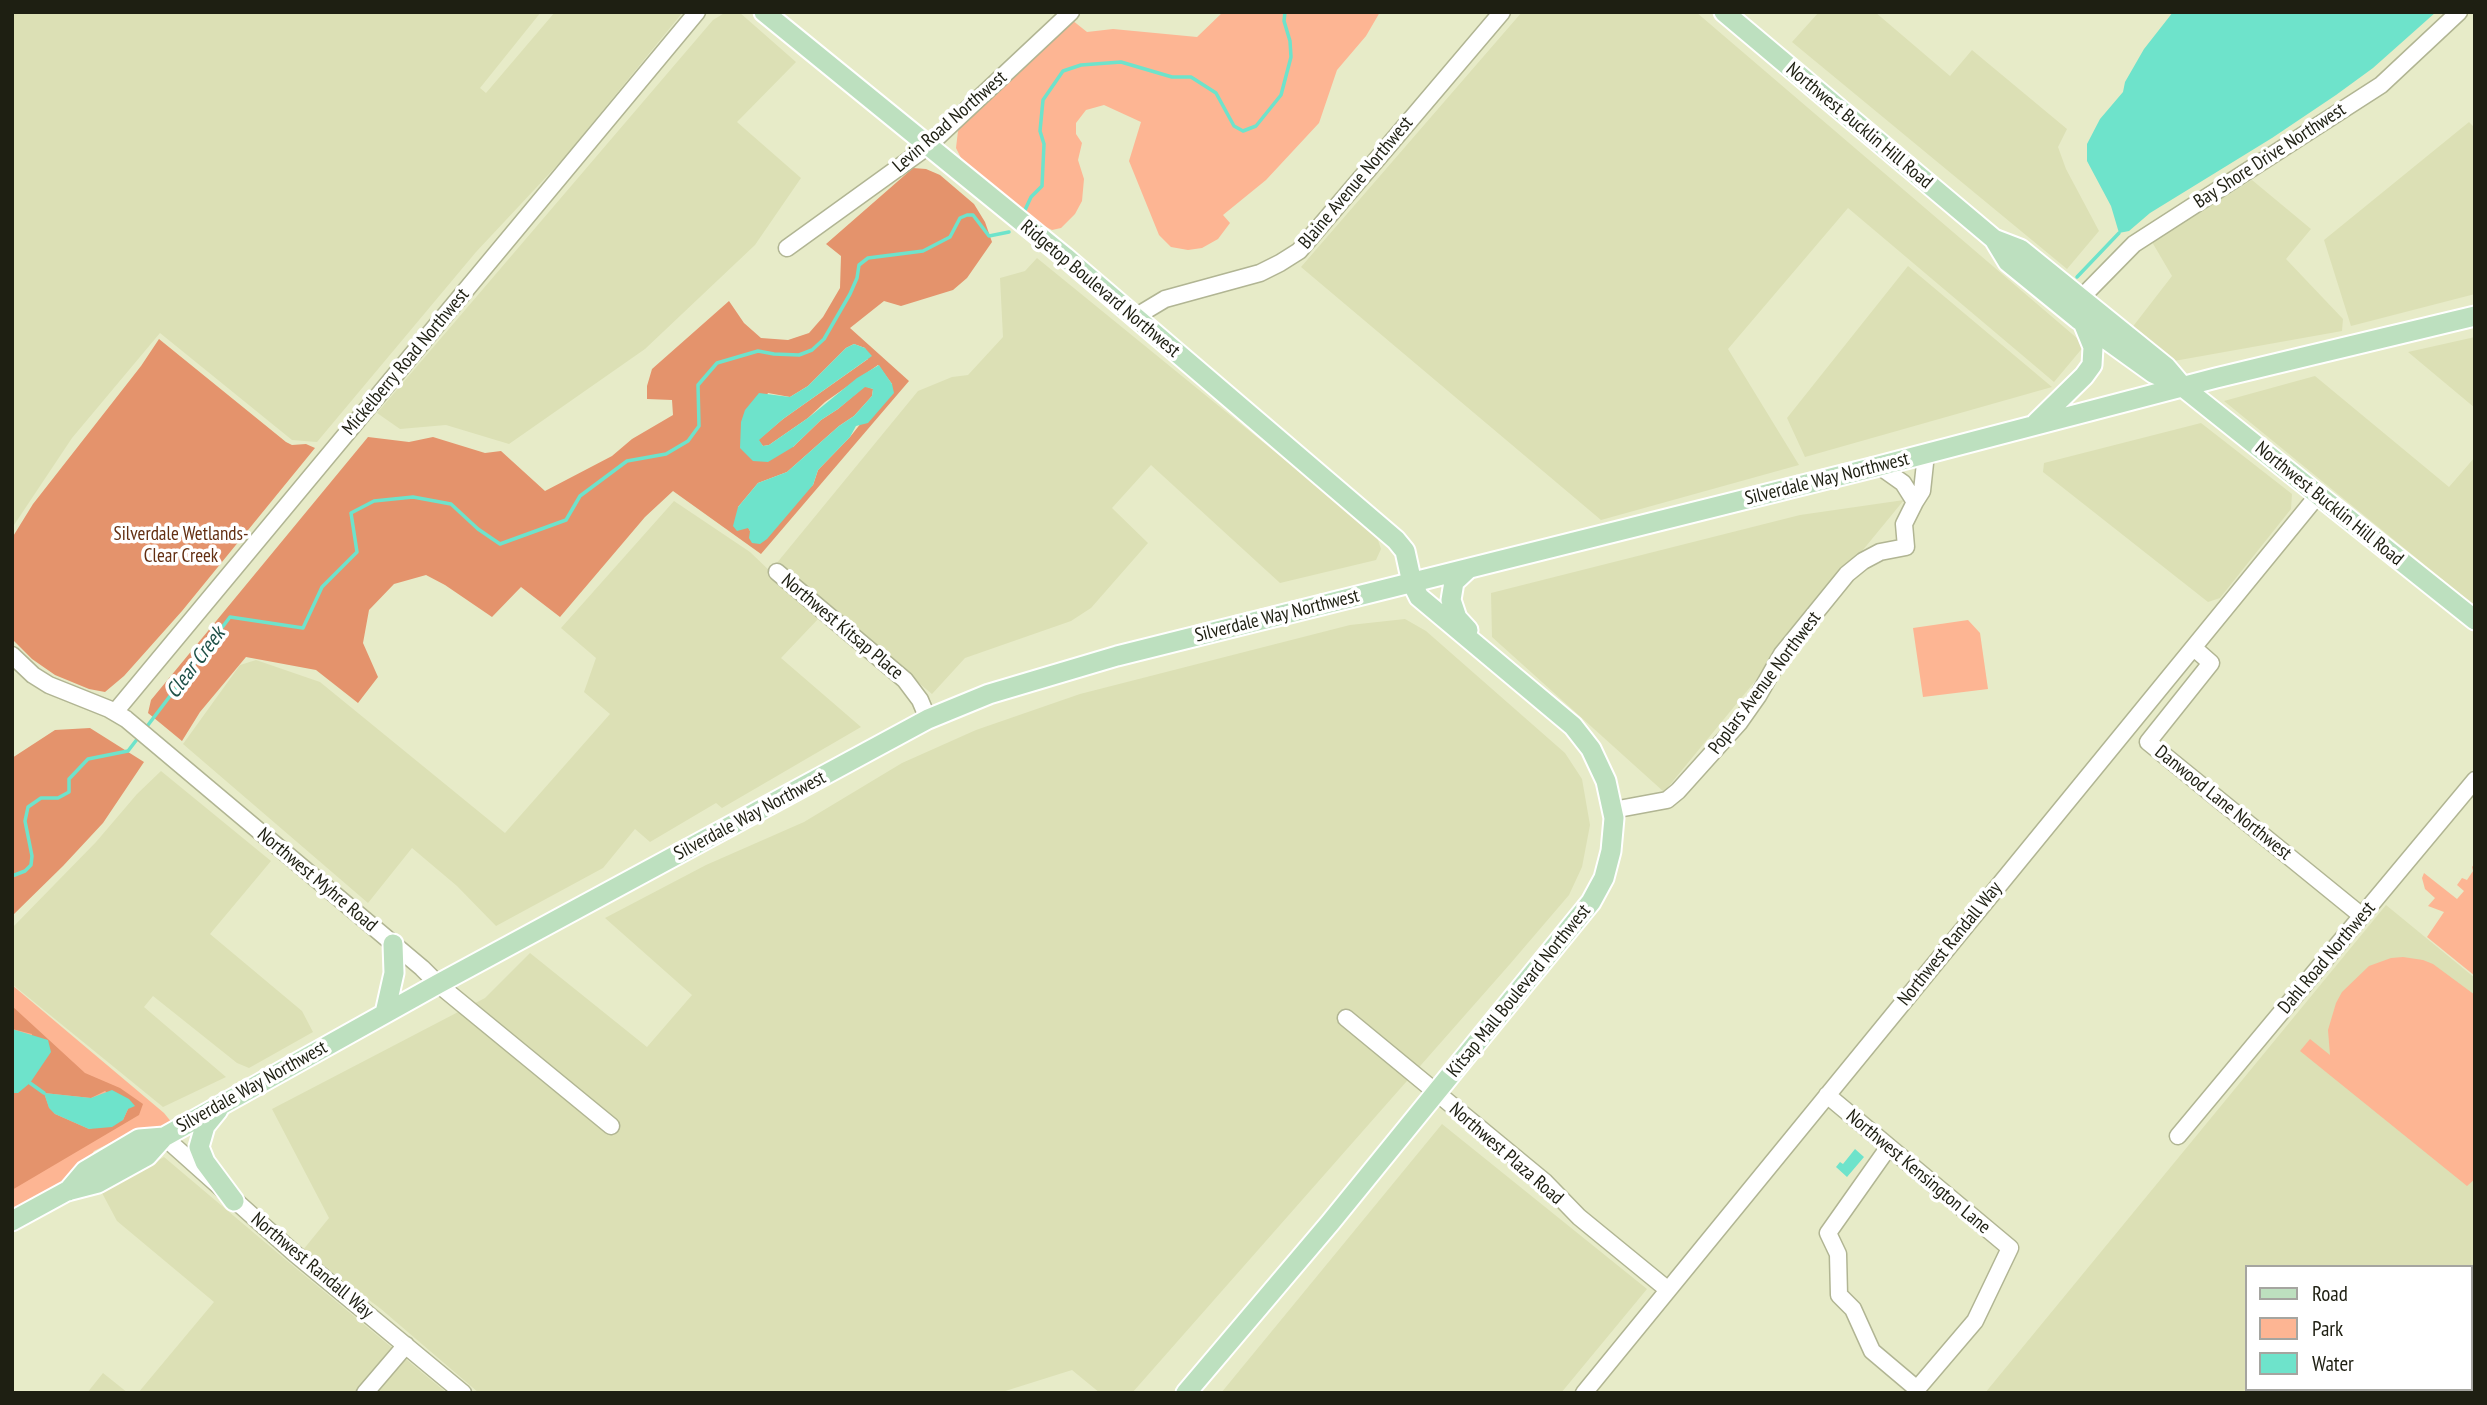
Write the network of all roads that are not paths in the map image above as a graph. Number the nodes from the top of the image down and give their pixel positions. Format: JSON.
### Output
{"nodes":[{"id":1,"x":697,"y":12,"type":"edge"},
{"id":2,"x":764,"y":12,"type":"edge"},
{"id":3,"x":1071,"y":12,"type":"edge"},
{"id":4,"x":1502,"y":12,"type":"edge"},
{"id":5,"x":1724,"y":12,"type":"edge"},
{"id":6,"x":2459,"y":12,"type":"edge"},
{"id":7,"x":927,"y":147,"type":"junction"},
{"id":8,"x":1994,"y":239,"type":"junction"},
{"id":9,"x":788,"y":248,"type":"dead end"},
{"id":10,"x":2049,"y":294,"type":"junction"},
{"id":11,"x":2081,"y":298,"type":"junction"},
{"id":12,"x":2475,"y":316,"type":"edge"},
{"id":13,"x":1135,"y":317,"type":"junction"},
{"id":14,"x":2078,"y":319,"type":"junction"},
{"id":15,"x":2183,"y":387,"type":"junction"},
{"id":16,"x":2036,"y":423,"type":"junction"},
{"id":17,"x":1926,"y":454,"type":"junction"},
{"id":18,"x":1879,"y":466,"type":"junction"},
{"id":19,"x":2318,"y":495,"type":"junction"},
{"id":20,"x":1914,"y":502,"type":"junction"},
{"id":21,"x":1469,"y":568,"type":"junction"},
{"id":22,"x":777,"y":572,"type":"dead end"},
{"id":23,"x":1412,"y":583,"type":"junction"},
{"id":24,"x":2475,"y":620,"type":"edge"},
{"id":25,"x":2194,"y":648,"type":"junction"},
{"id":26,"x":12,"y":654,"type":"edge"},
{"id":27,"x":1488,"y":656,"type":"junction"},
{"id":28,"x":116,"y":712,"type":"junction"},
{"id":29,"x":928,"y":719,"type":"junction"},
{"id":30,"x":2475,"y":779,"type":"edge"},
{"id":31,"x":1613,"y":810,"type":"junction"},
{"id":32,"x":2362,"y":916,"type":"junction"},
{"id":33,"x":393,"y":944,"type":"junction"},
{"id":34,"x":438,"y":984,"type":"junction"},
{"id":35,"x":385,"y":1013,"type":"junction"},
{"id":36,"x":1346,"y":1018,"type":"dead end"},
{"id":37,"x":1436,"y":1093,"type":"junction"},
{"id":38,"x":1827,"y":1095,"type":"junction"},
{"id":39,"x":231,"y":1099,"type":"junction"},
{"id":40,"x":611,"y":1126,"type":"dead end"},
{"id":41,"x":2178,"y":1136,"type":"dead end"},
{"id":42,"x":164,"y":1137,"type":"junction"},
{"id":43,"x":1888,"y":1148,"type":"junction"},
{"id":44,"x":234,"y":1200,"type":"junction"},
{"id":45,"x":12,"y":1221,"type":"edge"},
{"id":46,"x":1667,"y":1289,"type":"junction"},
{"id":47,"x":406,"y":1345,"type":"junction"},
{"id":48,"x":365,"y":1393,"type":"edge"},
{"id":49,"x":463,"y":1393,"type":"edge"},
{"id":50,"x":1186,"y":1393,"type":"edge"},
{"id":51,"x":1584,"y":1393,"type":"edge"}],
"edges":[{"from":1,"to":28,"type":"street","name":"Mickelberry Road Northwest"},
{"from":2,"to":7,"type":"main road","name":"Ridgetop Boulevard Northwest"},
{"from":3,"to":7,"type":"street","name":"Levin Road Northwest"},
{"from":4,"to":13,"type":"street","name":"Blaine Avenue Northwest"},
{"from":5,"to":8,"type":"main road","name":"Northwest Bucklin Hill Road"},
{"from":6,"to":11,"type":"street","name":"Bay Shore Drive Northwest"},
{"from":7,"to":9,"type":"street","name":"Levin Road Northwest"},
{"from":7,"to":13,"type":"main road","name":"Ridgetop Boulevard Northwest"},
{"from":8,"to":10,"type":"main road","name":"Northwest Bucklin Hill Road"},
{"from":8,"to":11,"type":"main road","name":"Northwest Bucklin Hill Road"},
{"from":10,"to":11,"type":"main road"},
{"from":10,"to":14,"type":"main road","name":"Northwest Bucklin Hill Road"},
{"from":11,"to":15,"type":"main road","name":"Northwest Bucklin Hill Road"},
{"from":12,"to":15,"type":"main road","name":"Silverdale Way Northwest"},
{"from":13,"to":23,"type":"main road","name":"Ridgetop Boulevard Northwest"},
{"from":14,"to":15,"type":"main road","name":"Northwest Bucklin Hill Road"},
{"from":14,"to":16,"type":"main road"},
{"from":15,"to":16,"type":"main road","name":"Silverdale Way Northwest"},
{"from":15,"to":19,"type":"main road","name":"Northwest Bucklin Hill Road"},
{"from":16,"to":17,"type":"main road","name":"Silverdale Way Northwest"},
{"from":17,"to":18,"type":"main road","name":"Silverdale Way Northwest"},
{"from":17,"to":20,"type":"street","name":"Poplars Avenue Northwest"},
{"from":18,"to":20,"type":"street"},
{"from":18,"to":21,"type":"main road","name":"Silverdale Way Northwest"},
{"from":19,"to":24,"type":"main road","name":"Northwest Bucklin Hill Road"},
{"from":19,"to":25,"type":"street","name":"Northwest Randall Way"},
{"from":20,"to":31,"type":"street","name":"Poplars Avenue Northwest"},
{"from":21,"to":23,"type":"main road","name":"Silverdale Way Northwest"},
{"from":21,"to":27,"type":"main road"},
{"from":22,"to":29,"type":"street","name":"Northwest Kitsap Place"},
{"from":23,"to":27,"type":"main road","name":"Kitsap Mall Boulevard Northwest"},
{"from":23,"to":29,"type":"main road","name":"Silverdale Way Northwest"},
{"from":25,"to":32,"type":"street","name":"Danwood Lane Northwest"},
{"from":25,"to":38,"type":"street","name":"Northwest Randall Way"},
{"from":26,"to":28,"type":"street","name":"Northwest Myhre Road"},
{"from":27,"to":31,"type":"main road","name":"Kitsap Mall Boulevard Northwest"},
{"from":28,"to":33,"type":"street","name":"Northwest Myhre Road"},
{"from":29,"to":34,"type":"main road","name":"Silverdale Way Northwest"},
{"from":30,"to":32,"type":"street","name":"Dahl Road Northwest"},
{"from":31,"to":37,"type":"main road","name":"Kitsap Mall Boulevard Northwest"},
{"from":32,"to":41,"type":"street","name":"Dahl Road Northwest"},
{"from":33,"to":34,"type":"street","name":"Northwest Myhre Road"},
{"from":33,"to":35,"type":"main road"},
{"from":34,"to":35,"type":"main road","name":"Silverdale Way Northwest"},
{"from":34,"to":40,"type":"street","name":"Northwest Myhre Road"},
{"from":35,"to":39,"type":"main road","name":"Silverdale Way Northwest"},
{"from":36,"to":37,"type":"street","name":"Northwest Plaza Road"},
{"from":37,"to":46,"type":"street","name":"Northwest Plaza Road"},
{"from":37,"to":50,"type":"main road","name":"Kitsap Mall Boulevard Northwest"},
{"from":38,"to":43,"type":"street","name":"Northwest Kensington Lane"},
{"from":38,"to":46,"type":"street","name":"Northwest Randall Way"},
{"from":39,"to":42,"type":"main road","name":"Silverdale Way Northwest"},
{"from":39,"to":44,"type":"main road"},
{"from":42,"to":44,"type":"street","name":"Northwest Randall Way"},
{"from":42,"to":45,"type":"main road","name":"Silverdale Way Northwest"},
{"from":43,"to":43,"type":"street","name":"Northwest Kensington Lane"},
{"from":44,"to":47,"type":"street","name":"Northwest Randall Way"},
{"from":46,"to":51,"type":"street","name":"Northwest Randall Way"},
{"from":47,"to":48,"type":"street"},
{"from":47,"to":49,"type":"street","name":"Northwest Randall Way"}]}
